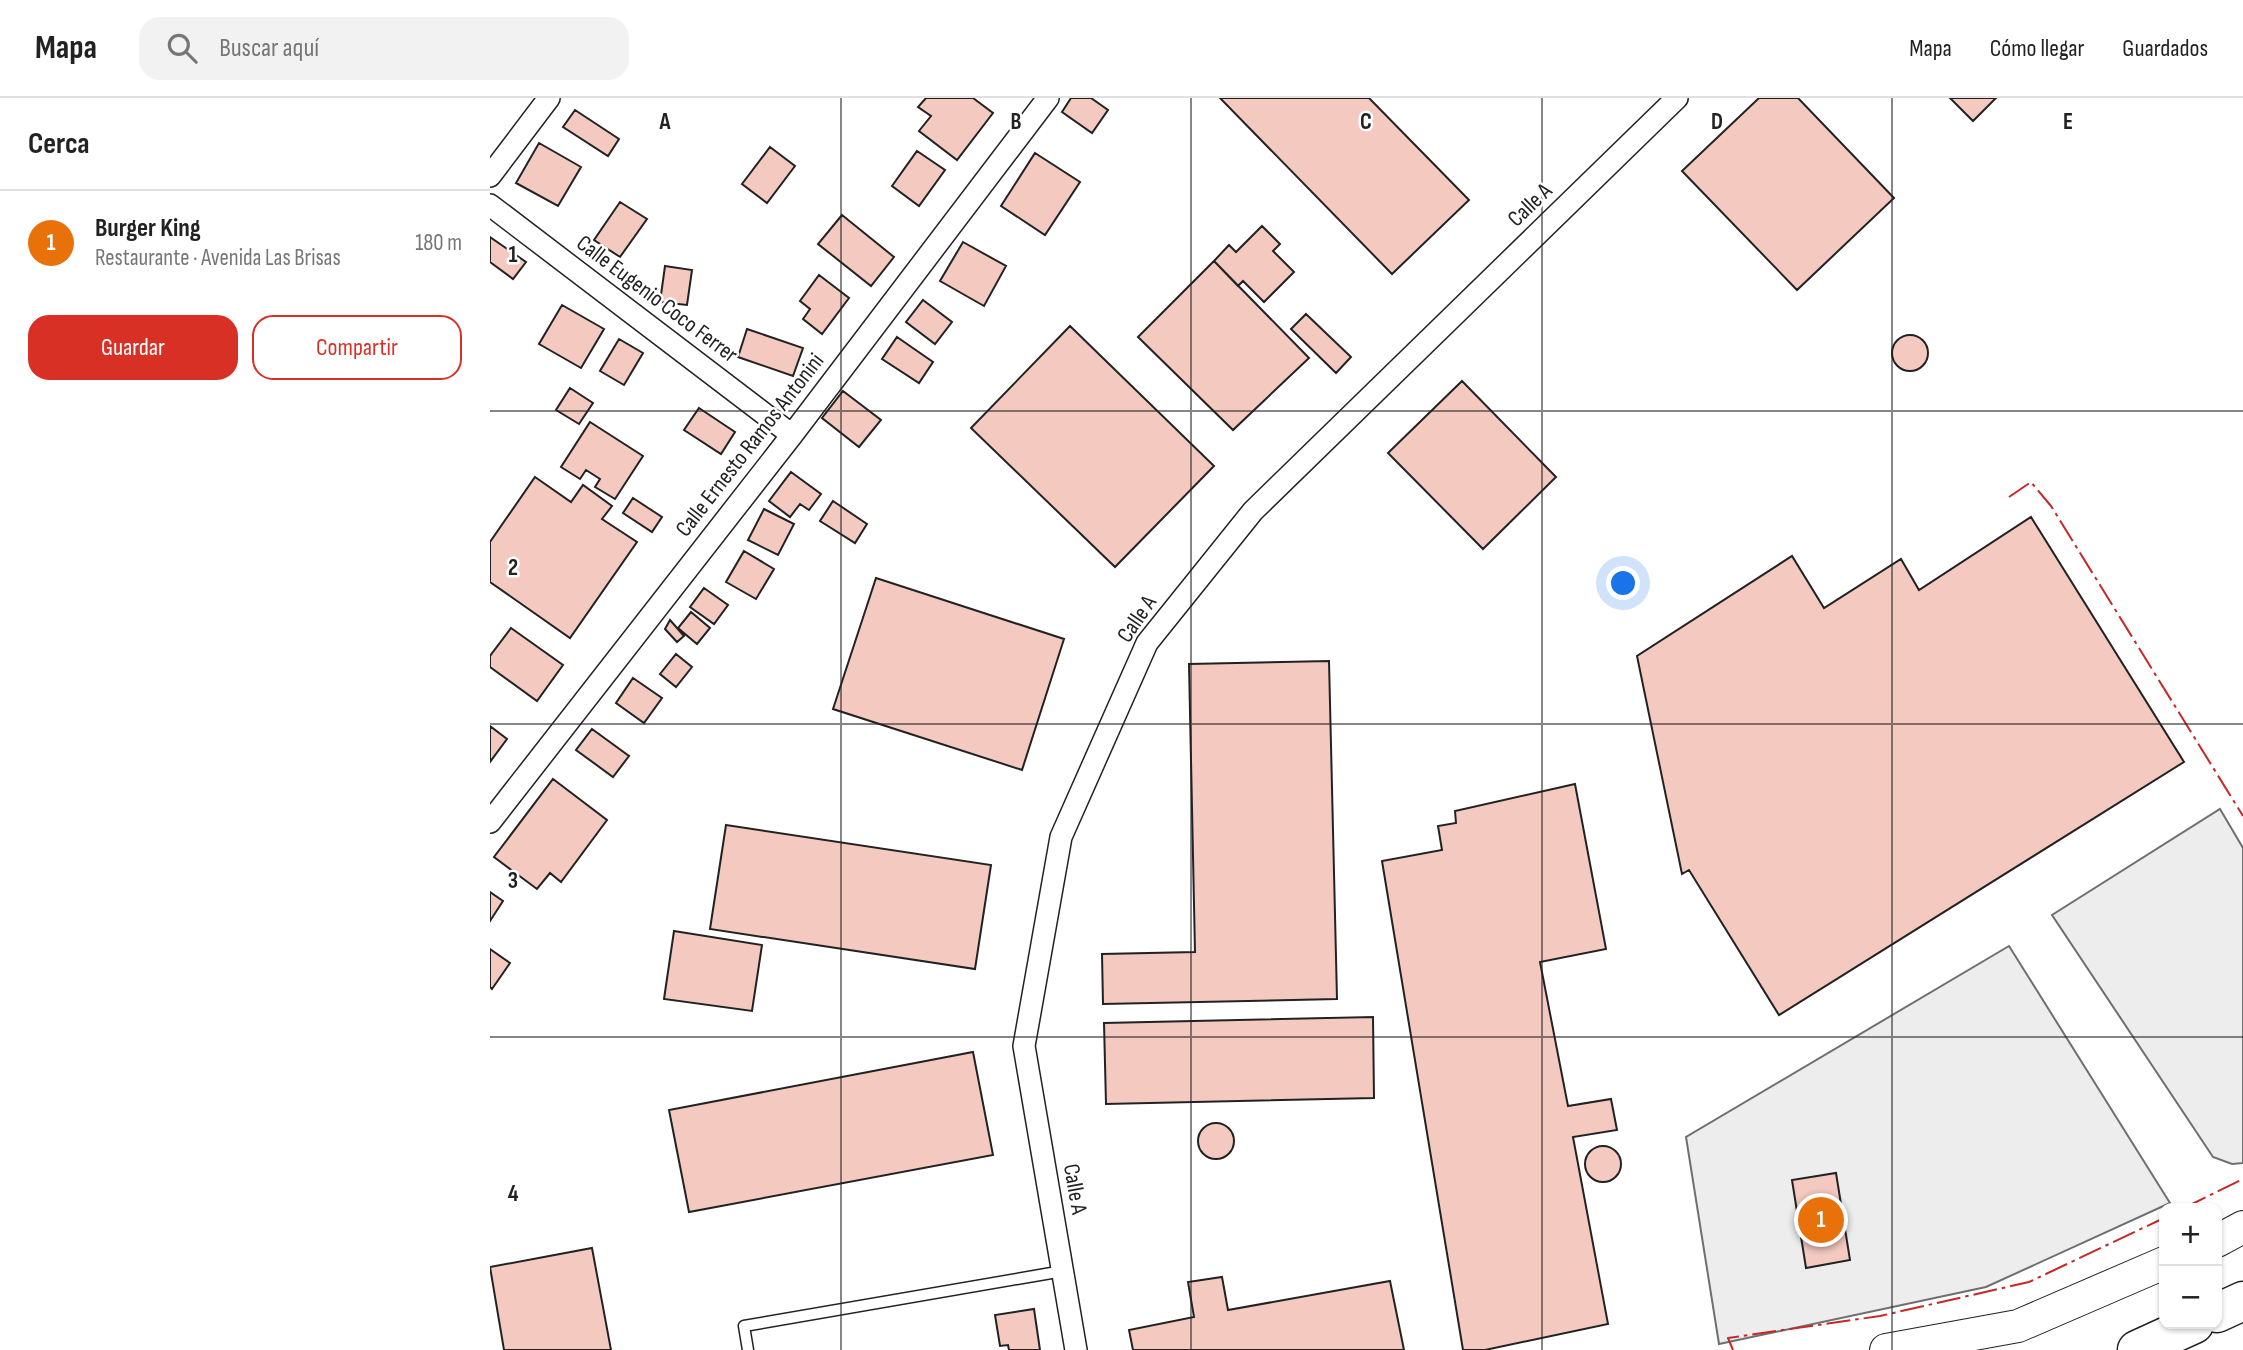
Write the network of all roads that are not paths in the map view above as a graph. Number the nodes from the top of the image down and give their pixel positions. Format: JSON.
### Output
{"nodes":[{"id":1,"x":549,"y":98,"type":"edge"},
{"id":2,"x":1048,"y":98,"type":"edge"},
{"id":3,"x":1677,"y":98,"type":"edge"},
{"id":4,"x":490,"y":176,"type":"edge"},
{"id":5,"x":490,"y":205,"type":"edge"},
{"id":6,"x":792,"y":435,"type":"junction"},
{"id":7,"x":490,"y":822,"type":"edge"},
{"id":8,"x":2243,"y":1227,"type":"edge"},
{"id":9,"x":2222,"y":1238,"type":"edge"},
{"id":10,"x":2159,"y":1265,"type":"edge"},
{"id":11,"x":1063,"y":1271,"type":"junction"},
{"id":12,"x":2243,"y":1301,"type":"edge"},
{"id":13,"x":2222,"y":1311,"type":"edge"},
{"id":14,"x":2183,"y":1329,"type":"edge"},
{"id":15,"x":748,"y":1350,"type":"edge"},
{"id":16,"x":1076,"y":1350,"type":"edge"},
{"id":17,"x":1886,"y":1350,"type":"edge"},
{"id":18,"x":2137,"y":1350,"type":"edge"}],
"edges":[{"from":1,"to":4,"type":"street"},
{"from":2,"to":6,"type":"street","name":"Calle Ernesto Ramos Antonini"},
{"from":3,"to":11,"type":"street","name":"Calle A"},
{"from":5,"to":6,"type":"street","name":"Calle Eugenio Coco Ferrer"},
{"from":6,"to":7,"type":"street","name":"Calle Ernesto Ramos Antonini"},
{"from":8,"to":9,"type":"street"},
{"from":10,"to":17,"type":"street"},
{"from":11,"to":15,"type":"lane"},
{"from":11,"to":16,"type":"street","name":"Calle A"},
{"from":12,"to":13,"type":"highway"},
{"from":14,"to":18,"type":"highway"}]}
